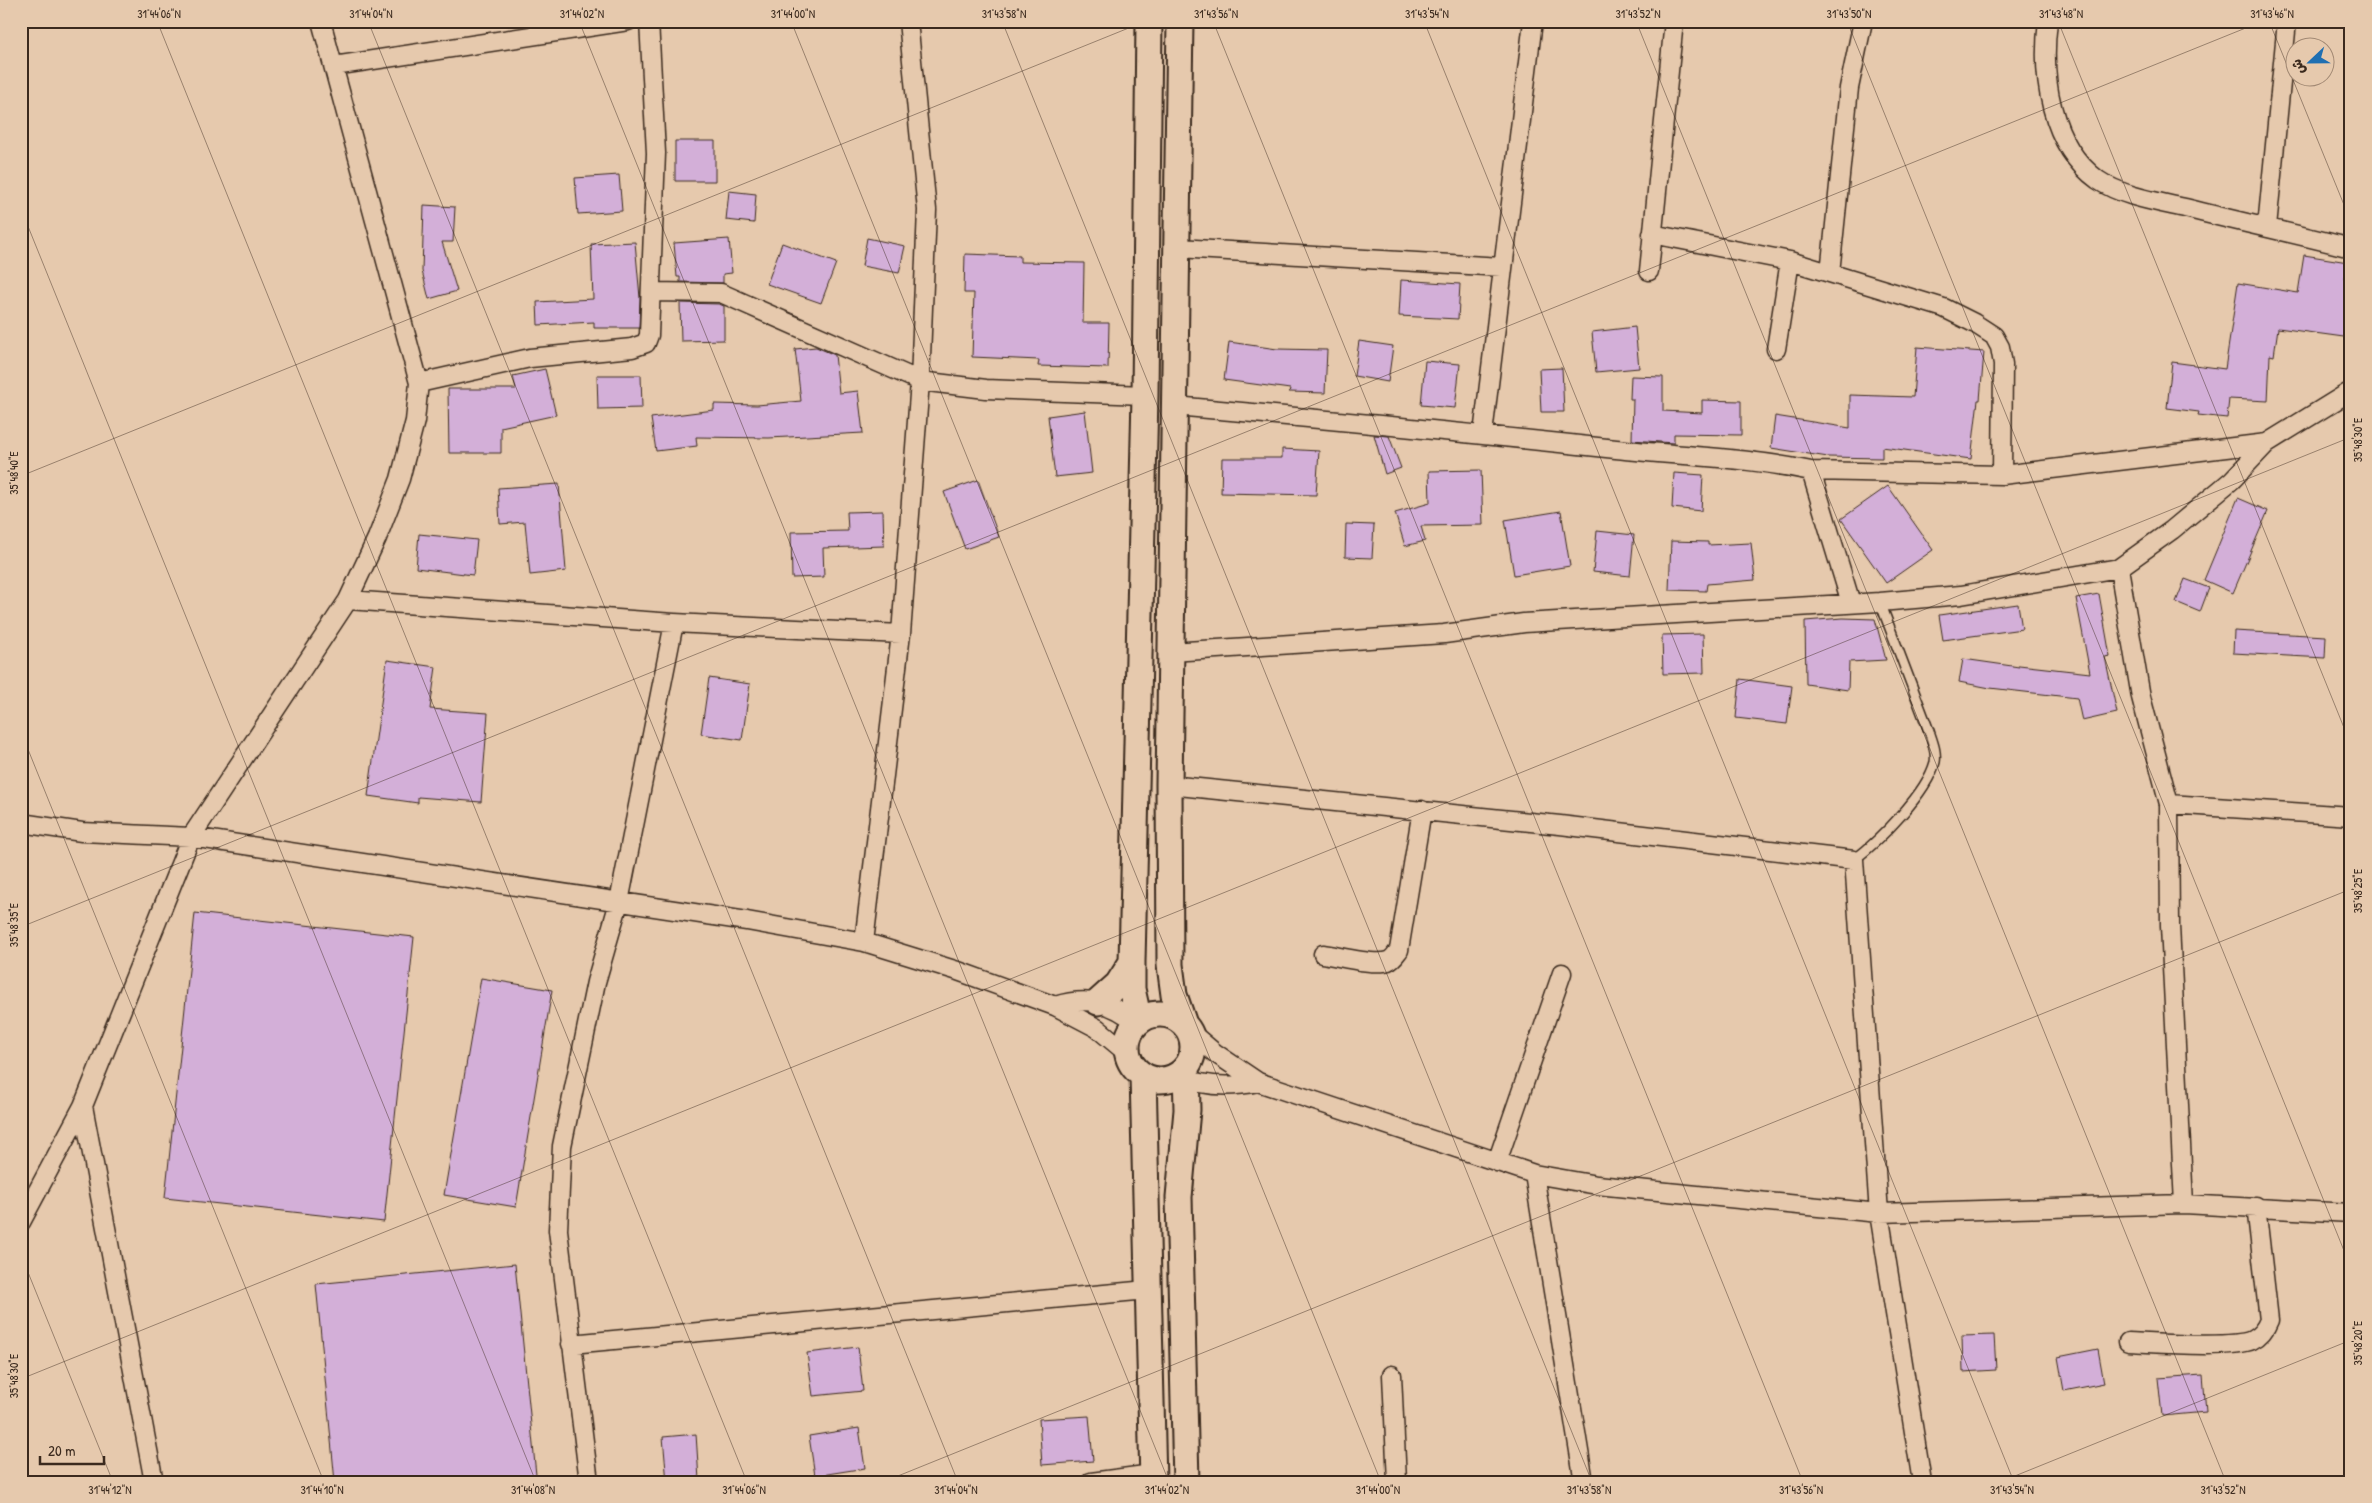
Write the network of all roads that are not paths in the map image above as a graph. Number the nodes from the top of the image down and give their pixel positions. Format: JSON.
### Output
{"nodes":[{"id":1,"x":321,"y":21,"type":"edge"},
{"id":2,"x":628,"y":21,"type":"edge"},
{"id":3,"x":648,"y":21,"type":"edge"},
{"id":4,"x":908,"y":21,"type":"edge"},
{"id":5,"x":1149,"y":21,"type":"edge"},
{"id":6,"x":1180,"y":21,"type":"edge"},
{"id":7,"x":1532,"y":21,"type":"edge"},
{"id":8,"x":1674,"y":21,"type":"edge"},
{"id":9,"x":1863,"y":21,"type":"edge"},
{"id":10,"x":2048,"y":21,"type":"edge"},
{"id":11,"x":2287,"y":21,"type":"edge"},
{"id":12,"x":334,"y":66,"type":"junction"},
{"id":13,"x":2267,"y":227,"type":"junction"},
{"id":14,"x":1652,"y":234,"type":"junction"},
{"id":15,"x":1178,"y":248,"type":"junction"},
{"id":16,"x":2351,"y":248,"type":"edge"},
{"id":17,"x":1790,"y":261,"type":"junction"},
{"id":18,"x":1502,"y":268,"type":"junction"},
{"id":19,"x":1649,"y":271,"type":"dead end"},
{"id":20,"x":1830,"y":273,"type":"junction"},
{"id":21,"x":651,"y":292,"type":"junction"},
{"id":22,"x":1776,"y":349,"type":"dead end"},
{"id":23,"x":920,"y":382,"type":"junction"},
{"id":24,"x":419,"y":383,"type":"junction"},
{"id":25,"x":2351,"y":391,"type":"edge"},
{"id":26,"x":1145,"y":396,"type":"junction"},
{"id":27,"x":1175,"y":406,"type":"junction"},
{"id":28,"x":1483,"y":434,"type":"junction"},
{"id":29,"x":2267,"y":443,"type":"junction"},
{"id":30,"x":1811,"y":471,"type":"junction"},
{"id":31,"x":2002,"y":475,"type":"junction"},
{"id":32,"x":2119,"y":568,"type":"junction"},
{"id":33,"x":348,"y":600,"type":"junction"},
{"id":34,"x":1880,"y":602,"type":"junction"},
{"id":35,"x":1851,"y":603,"type":"junction"},
{"id":36,"x":674,"y":622,"type":"junction"},
{"id":37,"x":901,"y":634,"type":"junction"},
{"id":38,"x":1171,"y":652,"type":"junction"},
{"id":39,"x":1169,"y":785,"type":"junction"},
{"id":40,"x":2169,"y":804,"type":"junction"},
{"id":41,"x":1422,"y":810,"type":"junction"},
{"id":42,"x":2351,"y":816,"type":"edge"},
{"id":43,"x":21,"y":823,"type":"edge"},
{"id":44,"x":191,"y":837,"type":"junction"},
{"id":45,"x":1854,"y":860,"type":"junction"},
{"id":46,"x":619,"y":902,"type":"junction"},
{"id":47,"x":864,"y":942,"type":"junction"},
{"id":48,"x":1323,"y":954,"type":"dead end"},
{"id":49,"x":1132,"y":962,"type":"junction"},
{"id":50,"x":1562,"y":973,"type":"dead end"},
{"id":51,"x":1098,"y":1002,"type":"junction"},
{"id":52,"x":1055,"y":1006,"type":"junction"},
{"id":53,"x":1138,"y":1022,"type":"junction"},
{"id":54,"x":1186,"y":1028,"type":"junction"},
{"id":55,"x":1127,"y":1053,"type":"junction"},
{"id":56,"x":1183,"y":1074,"type":"junction"},
{"id":57,"x":1143,"y":1076,"type":"junction"},
{"id":58,"x":1258,"y":1082,"type":"junction"},
{"id":59,"x":83,"y":1106,"type":"junction"},
{"id":60,"x":1497,"y":1162,"type":"junction"},
{"id":61,"x":1534,"y":1174,"type":"junction"},
{"id":62,"x":2184,"y":1204,"type":"junction"},
{"id":63,"x":2256,"y":1206,"type":"junction"},
{"id":64,"x":1879,"y":1213,"type":"junction"},
{"id":65,"x":2351,"y":1213,"type":"edge"},
{"id":66,"x":21,"y":1222,"type":"edge"},
{"id":67,"x":1147,"y":1290,"type":"junction"},
{"id":68,"x":2128,"y":1342,"type":"dead end"},
{"id":69,"x":571,"y":1344,"type":"junction"},
{"id":70,"x":1392,"y":1375,"type":"dead end"},
{"id":71,"x":1153,"y":1478,"type":"edge"},
{"id":72,"x":154,"y":1482,"type":"edge"},
{"id":73,"x":589,"y":1482,"type":"edge"},
{"id":74,"x":1090,"y":1482,"type":"edge"},
{"id":75,"x":1186,"y":1482,"type":"edge"},
{"id":76,"x":1397,"y":1482,"type":"edge"},
{"id":77,"x":1584,"y":1482,"type":"edge"},
{"id":78,"x":1922,"y":1482,"type":"edge"}],
"edges":[{"from":1,"to":12,"type":"street"},
{"from":2,"to":12,"type":"street"},
{"from":3,"to":21,"type":"street"},
{"from":4,"to":23,"type":"street"},
{"from":5,"to":26,"type":"street"},
{"from":6,"to":15,"type":"street"},
{"from":7,"to":18,"type":"street"},
{"from":8,"to":14,"type":"street"},
{"from":9,"to":20,"type":"street"},
{"from":10,"to":13,"type":"street"},
{"from":11,"to":13,"type":"street"},
{"from":12,"to":24,"type":"street"},
{"from":13,"to":16,"type":"street"},
{"from":14,"to":17,"type":"street"},
{"from":14,"to":19,"type":"street"},
{"from":15,"to":18,"type":"street"},
{"from":15,"to":27,"type":"street"},
{"from":17,"to":20,"type":"street"},
{"from":17,"to":22,"type":"street"},
{"from":18,"to":28,"type":"street"},
{"from":20,"to":31,"type":"street"},
{"from":21,"to":23,"type":"street"},
{"from":21,"to":24,"type":"street"},
{"from":23,"to":26,"type":"street"},
{"from":23,"to":37,"type":"street"},
{"from":24,"to":33,"type":"street"},
{"from":25,"to":29,"type":"street"},
{"from":26,"to":49,"type":"street"},
{"from":27,"to":28,"type":"street"},
{"from":27,"to":38,"type":"street"},
{"from":28,"to":30,"type":"street"},
{"from":29,"to":31,"type":"street"},
{"from":29,"to":32,"type":"street"},
{"from":30,"to":31,"type":"street"},
{"from":30,"to":35,"type":"street"},
{"from":32,"to":34,"type":"street"},
{"from":32,"to":40,"type":"street"},
{"from":33,"to":36,"type":"street"},
{"from":33,"to":44,"type":"street"},
{"from":34,"to":35,"type":"street"},
{"from":34,"to":45,"type":"lane"},
{"from":35,"to":38,"type":"street"},
{"from":36,"to":37,"type":"street"},
{"from":36,"to":46,"type":"street"},
{"from":37,"to":47,"type":"street"},
{"from":38,"to":39,"type":"street"},
{"from":39,"to":41,"type":"street"},
{"from":39,"to":54,"type":"street"},
{"from":40,"to":42,"type":"street"},
{"from":40,"to":62,"type":"street"},
{"from":41,"to":45,"type":"street"},
{"from":41,"to":48,"type":"street"},
{"from":43,"to":44,"type":"street"},
{"from":44,"to":46,"type":"street"},
{"from":44,"to":59,"type":"street"},
{"from":45,"to":64,"type":"street"},
{"from":46,"to":47,"type":"street"},
{"from":46,"to":69,"type":"street"},
{"from":47,"to":52,"type":"street"},
{"from":49,"to":51,"type":"street"},
{"from":49,"to":53,"type":"street"},
{"from":50,"to":60,"type":"street"},
{"from":51,"to":52,"type":"street"},
{"from":51,"to":53,"type":"street"},
{"from":52,"to":55,"type":"street"},
{"from":53,"to":54,"type":"street"},
{"from":53,"to":55,"type":"street"},
{"from":54,"to":56,"type":"street"},
{"from":54,"to":58,"type":"street"},
{"from":55,"to":57,"type":"street"},
{"from":56,"to":57,"type":"street"},
{"from":56,"to":58,"type":"street"},
{"from":56,"to":75,"type":"street"},
{"from":57,"to":67,"type":"street"},
{"from":58,"to":60,"type":"street"},
{"from":59,"to":66,"type":"street"},
{"from":59,"to":72,"type":"street"},
{"from":60,"to":61,"type":"street"},
{"from":61,"to":64,"type":"street"},
{"from":61,"to":77,"type":"street"},
{"from":62,"to":63,"type":"street"},
{"from":62,"to":64,"type":"street"},
{"from":63,"to":65,"type":"street"},
{"from":63,"to":68,"type":"street"},
{"from":64,"to":78,"type":"street"},
{"from":67,"to":69,"type":"street"},
{"from":67,"to":71,"type":"street"},
{"from":69,"to":73,"type":"street"},
{"from":70,"to":76,"type":"street"},
{"from":71,"to":74,"type":"street"}]}
